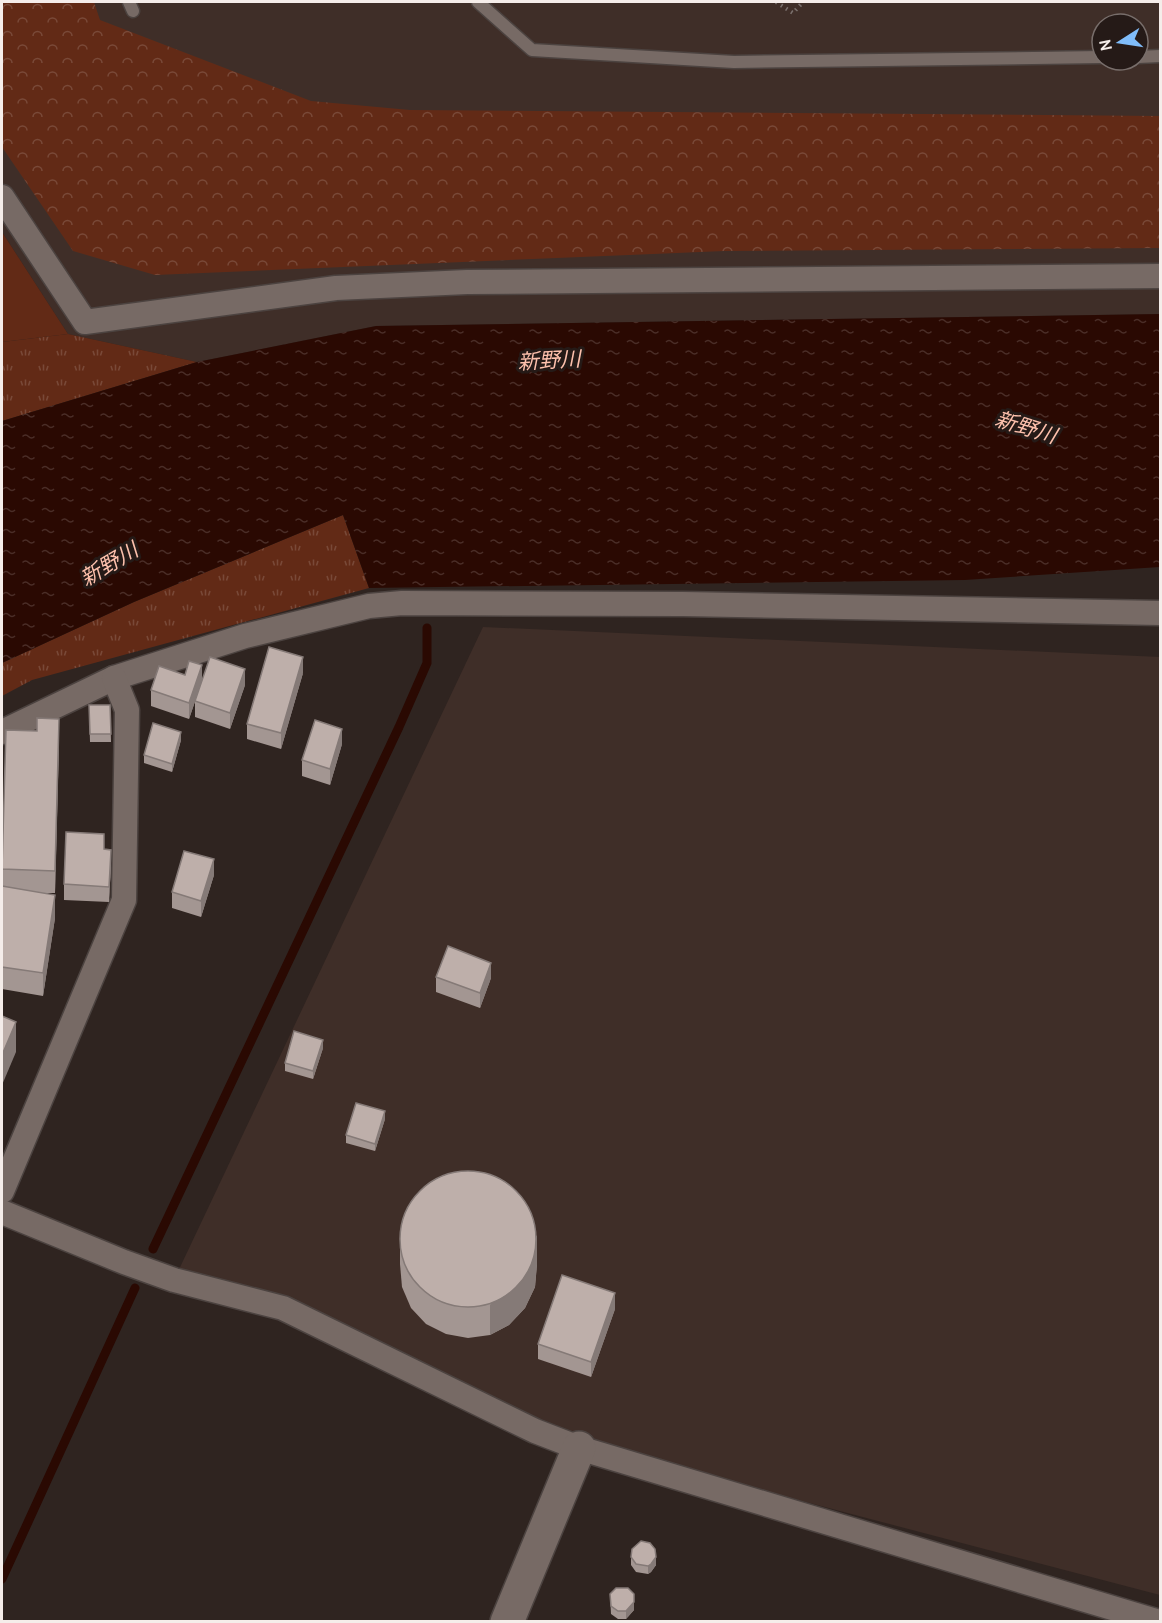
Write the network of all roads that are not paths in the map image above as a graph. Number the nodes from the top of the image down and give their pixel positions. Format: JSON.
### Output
{"nodes":[{"id":1,"x":478,"y":2,"type":"edge"},
{"id":2,"x":1090,"y":57,"type":"edge"},
{"id":3,"x":2,"y":197,"type":"edge"},
{"id":4,"x":1161,"y":276,"type":"edge"},
{"id":5,"x":1161,"y":613,"type":"edge"},
{"id":6,"x":114,"y":678,"type":"junction"},
{"id":7,"x":2,"y":732,"type":"edge"},
{"id":8,"x":2,"y":1191,"type":"edge"},
{"id":9,"x":2,"y":1212,"type":"edge"},
{"id":10,"x":579,"y":1448,"type":"junction"},
{"id":11,"x":507,"y":1622,"type":"edge"},
{"id":12,"x":1159,"y":1622,"type":"edge"}],
"edges":[{"from":1,"to":2,"type":"lane"},
{"from":3,"to":4,"type":"street"},
{"from":5,"to":6,"type":"street"},
{"from":6,"to":7,"type":"street"},
{"from":6,"to":8,"type":"street"},
{"from":9,"to":10,"type":"street"},
{"from":10,"to":11,"type":"street"},
{"from":10,"to":12,"type":"street"}]}
